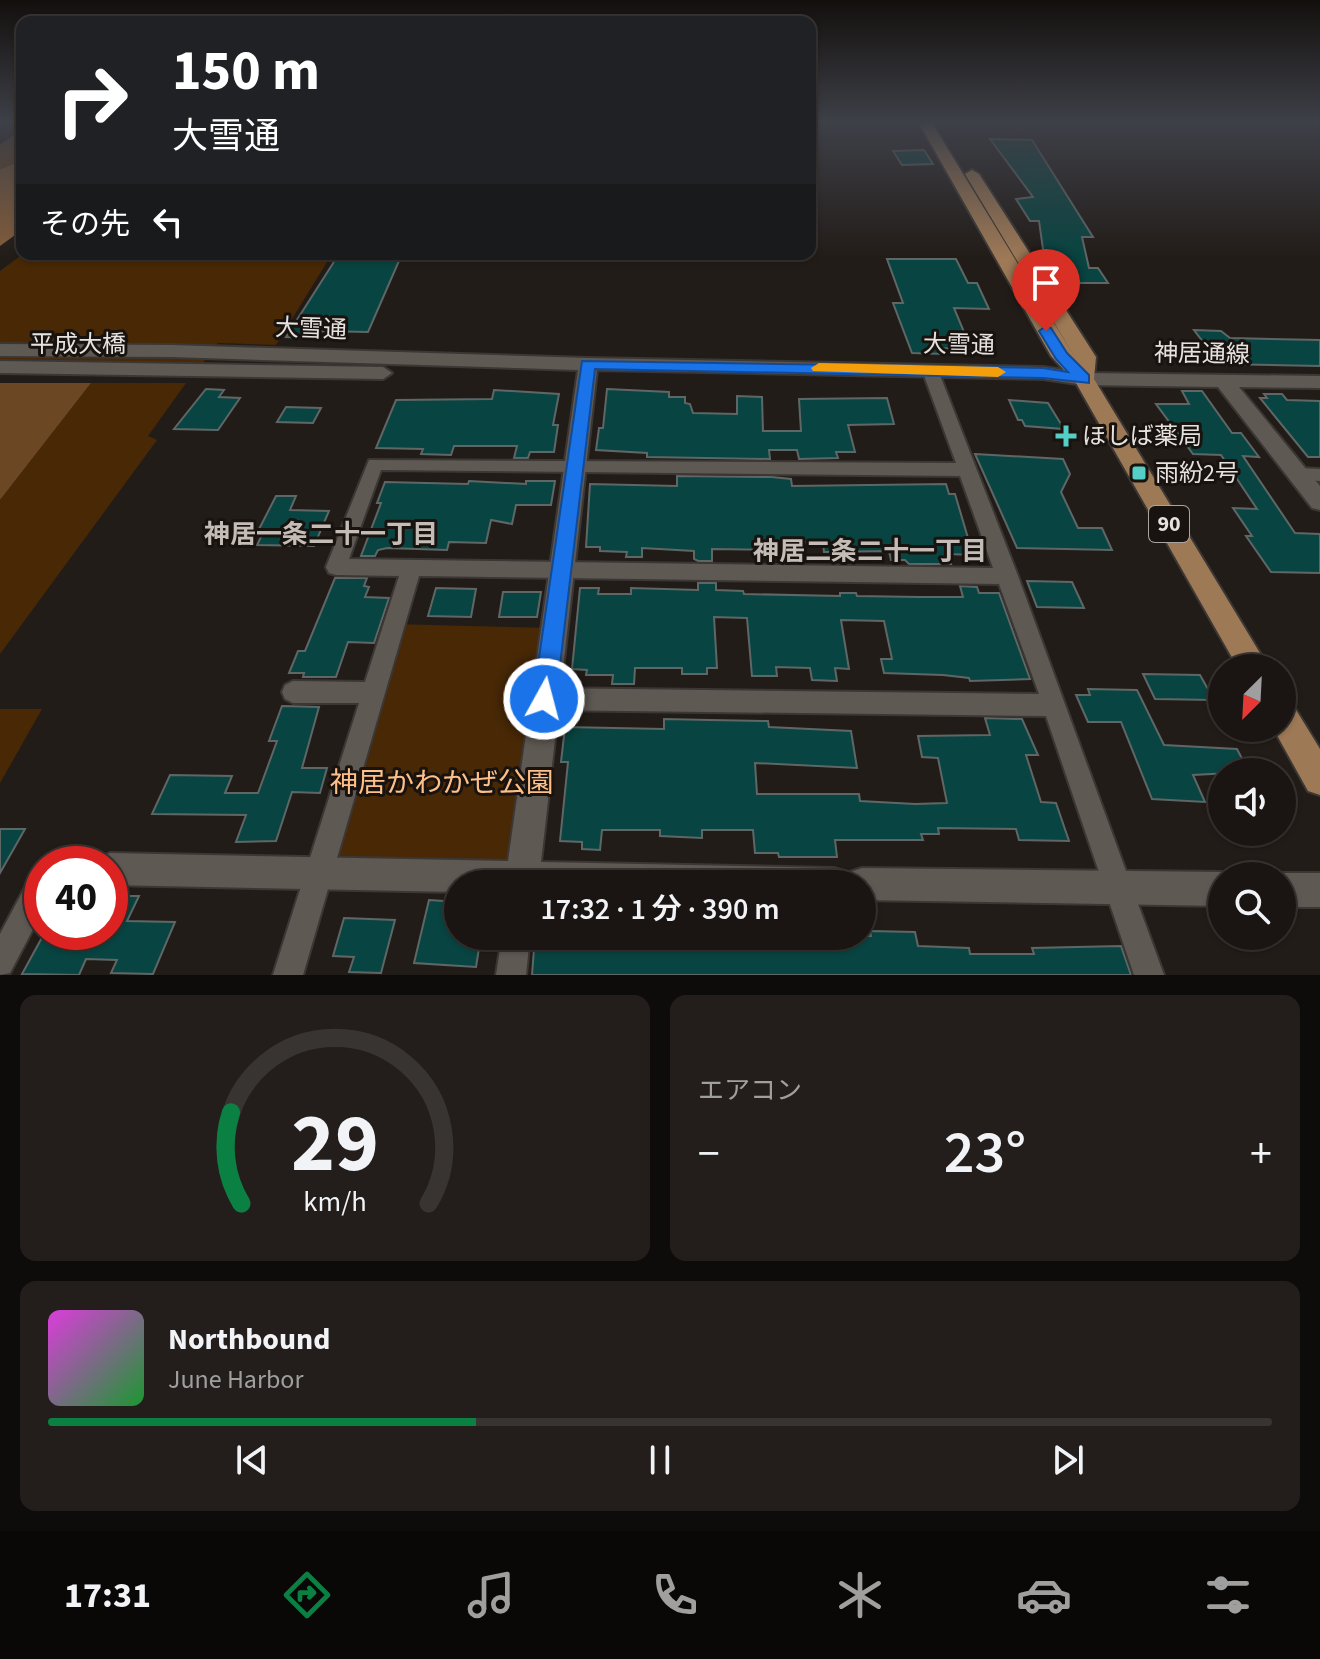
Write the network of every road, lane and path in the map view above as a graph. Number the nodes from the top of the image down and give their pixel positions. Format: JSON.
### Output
{"nodes":[{"id":1,"x":952,"y":168,"type":"edge"},
{"id":2,"x":969,"y":168,"type":"edge"},
{"id":3,"x":0,"y":350,"type":"edge"},
{"id":4,"x":0,"y":367,"type":"edge"},
{"id":5,"x":156,"y":368,"type":"joint"},
{"id":6,"x":586,"y":370,"type":"junction"},
{"id":7,"x":933,"y":377,"type":"junction"},
{"id":8,"x":1084,"y":379,"type":"junction"},
{"id":9,"x":1224,"y":381,"type":"junction"},
{"id":10,"x":1320,"y":382,"type":"edge"},
{"id":11,"x":574,"y":465,"type":"junction"},
{"id":12,"x":968,"y":470,"type":"junction"},
{"id":13,"x":1298,"y":474,"type":"junction"},
{"id":14,"x":1320,"y":475,"type":"edge"},
{"id":15,"x":1320,"y":502,"type":"edge"},
{"id":16,"x":411,"y":568,"type":"junction"},
{"id":17,"x":562,"y":570,"type":"junction"},
{"id":18,"x":1008,"y":576,"type":"junction"},
{"id":19,"x":1246,"y":654,"type":"edge"},
{"id":20,"x":293,"y":692,"type":"dead end"},
{"id":21,"x":372,"y":693,"type":"junction"},
{"id":22,"x":544,"y":699,"type":"junction"},
{"id":23,"x":1054,"y":705,"type":"junction"},
{"id":24,"x":1296,"y":739,"type":"edge"},
{"id":25,"x":1320,"y":779,"type":"edge"},
{"id":26,"x":128,"y":869,"type":"edge"},
{"id":27,"x":523,"y":870,"type":"edge"},
{"id":28,"x":320,"y":871,"type":"junction"},
{"id":29,"x":444,"y":878,"type":"edge"},
{"id":30,"x":876,"y":884,"type":"edge"},
{"id":31,"x":1118,"y":888,"type":"junction"},
{"id":32,"x":1208,"y":889,"type":"edge"},
{"id":33,"x":1296,"y":890,"type":"edge"},
{"id":34,"x":1320,"y":890,"type":"edge"},
{"id":35,"x":24,"y":918,"type":"edge"},
{"id":36,"x":514,"y":950,"type":"edge"},
{"id":37,"x":0,"y":963,"type":"edge"},
{"id":38,"x":288,"y":975,"type":"edge"},
{"id":39,"x":511,"y":975,"type":"edge"},
{"id":40,"x":1149,"y":975,"type":"edge"}],
"edges":[{"from":1,"to":8,"type":"main road","number":"90"},
{"from":2,"to":8,"type":"main road","number":"90"},
{"from":3,"to":6,"type":"street","name":"大雪通"},
{"from":4,"to":5,"type":"street","name":"平成大橋"},
{"from":5,"to":6,"type":"street","name":"大雪通"},
{"from":6,"to":7,"type":"street","name":"大雪通"},
{"from":6,"to":11,"type":"street"},
{"from":7,"to":8,"type":"street","name":"大雪通"},
{"from":7,"to":12,"type":"street"},
{"from":8,"to":9,"type":"street","name":"神居通線"},
{"from":8,"to":19,"type":"main road","number":"90"},
{"from":9,"to":10,"type":"street","name":"神居通線"},
{"from":9,"to":13,"type":"street"},
{"from":11,"to":12,"type":"street"},
{"from":11,"to":16,"type":"street"},
{"from":11,"to":17,"type":"street"},
{"from":12,"to":18,"type":"street"},
{"from":13,"to":14,"type":"street"},
{"from":13,"to":15,"type":"street"},
{"from":16,"to":17,"type":"street"},
{"from":16,"to":21,"type":"street"},
{"from":17,"to":18,"type":"street"},
{"from":17,"to":22,"type":"street"},
{"from":18,"to":23,"type":"street"},
{"from":20,"to":21,"type":"street"},
{"from":21,"to":28,"type":"street"},
{"from":22,"to":23,"type":"street"},
{"from":22,"to":27,"type":"street"},
{"from":23,"to":31,"type":"street"},
{"from":24,"to":25,"type":"main road"},
{"from":26,"to":28,"type":"street"},
{"from":28,"to":29,"type":"street"},
{"from":28,"to":38,"type":"street"},
{"from":30,"to":31,"type":"street"},
{"from":31,"to":32,"type":"street"},
{"from":31,"to":40,"type":"street"},
{"from":33,"to":34,"type":"street"},
{"from":35,"to":37,"type":"street"},
{"from":36,"to":39,"type":"street"}]}
